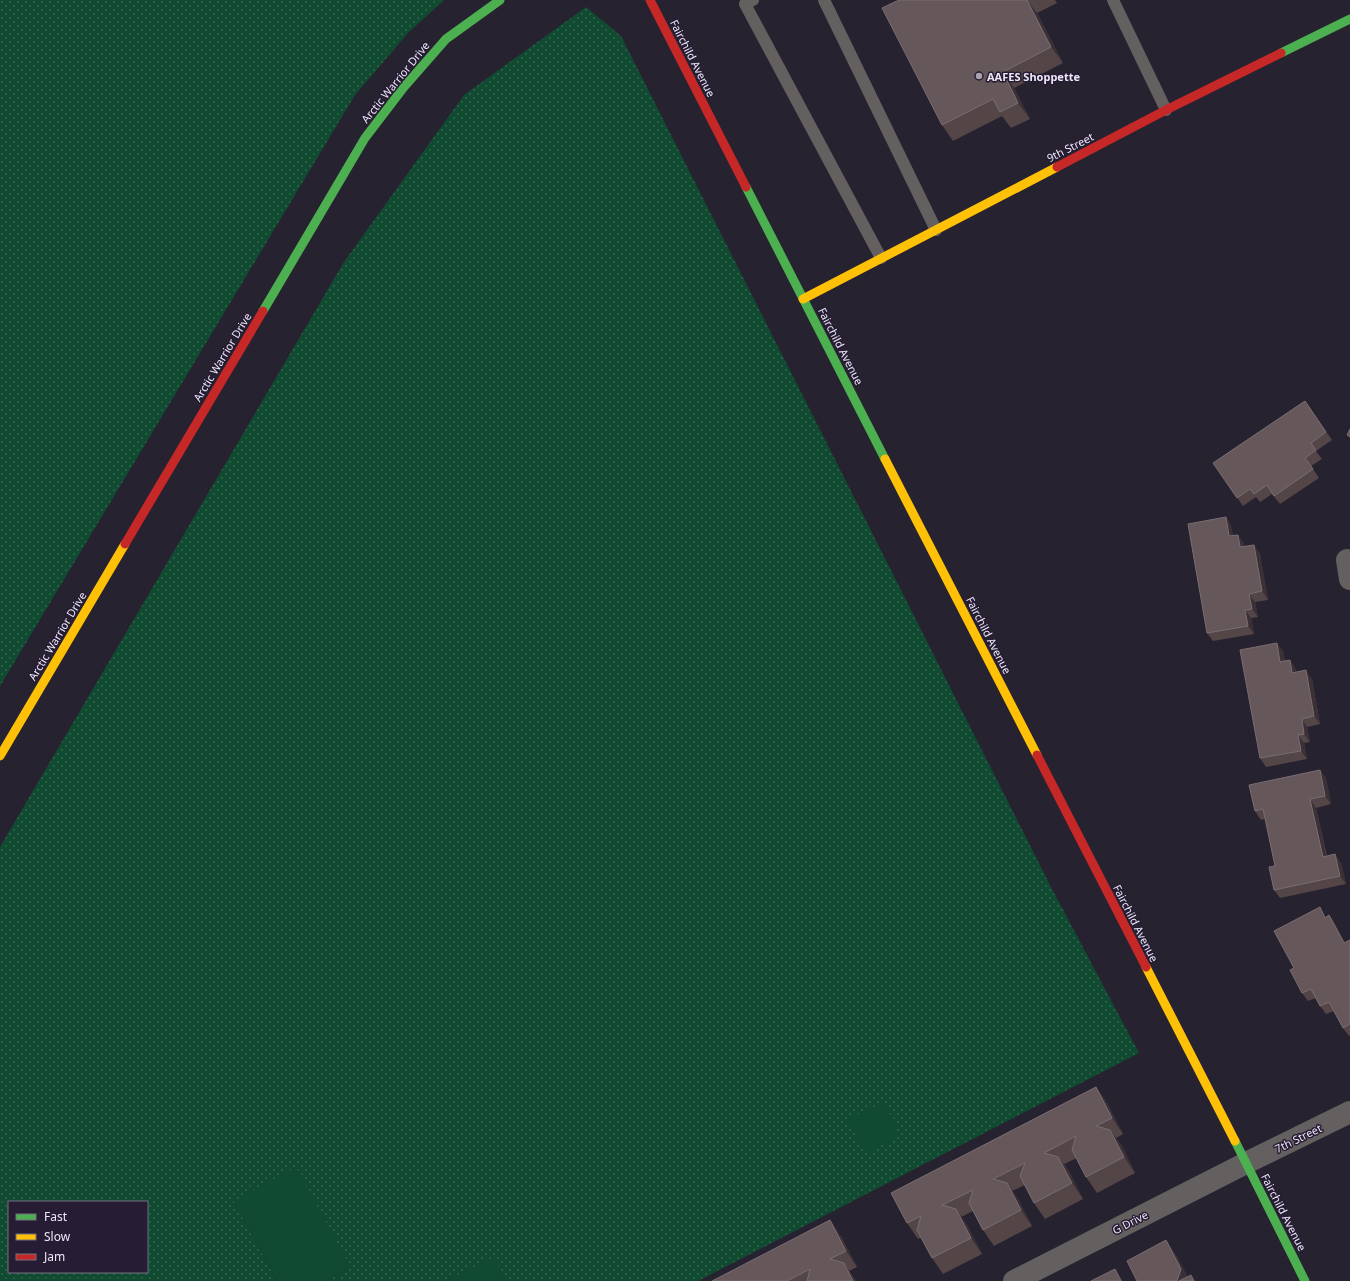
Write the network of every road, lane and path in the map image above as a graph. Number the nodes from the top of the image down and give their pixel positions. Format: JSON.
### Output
{"nodes":[{"id":1,"x":500,"y":0,"type":"edge"},
{"id":2,"x":650,"y":0,"type":"edge"},
{"id":3,"x":753,"y":0,"type":"edge"},
{"id":4,"x":824,"y":0,"type":"edge"},
{"id":5,"x":1113,"y":0,"type":"edge"},
{"id":6,"x":1350,"y":19,"type":"edge"},
{"id":7,"x":1166,"y":110,"type":"junction"},
{"id":8,"x":936,"y":230,"type":"junction"},
{"id":9,"x":881,"y":258,"type":"junction"},
{"id":10,"x":803,"y":299,"type":"junction"},
{"id":11,"x":0,"y":756,"type":"edge"},
{"id":12,"x":1350,"y":1112,"type":"edge"},
{"id":13,"x":1246,"y":1163,"type":"junction"},
{"id":14,"x":1014,"y":1281,"type":"edge"},
{"id":15,"x":1305,"y":1281,"type":"edge"}],
"edges":[{"from":1,"to":11,"type":"street","name":"Arctic Warrior Drive"},
{"from":2,"to":10,"type":"street","name":"Fairchild Avenue"},
{"from":3,"to":9,"type":"lane"},
{"from":4,"to":8,"type":"lane"},
{"from":5,"to":7,"type":"lane"},
{"from":6,"to":7,"type":"street","name":"9th Street"},
{"from":7,"to":8,"type":"street","name":"9th Street"},
{"from":8,"to":9,"type":"street","name":"9th Street"},
{"from":9,"to":10,"type":"street","name":"9th Street"},
{"from":10,"to":13,"type":"street","name":"Fairchild Avenue"},
{"from":12,"to":13,"type":"street","name":"7th Street"},
{"from":13,"to":14,"type":"street","name":"G Drive"},
{"from":13,"to":15,"type":"street","name":"Fairchild Avenue"}]}
